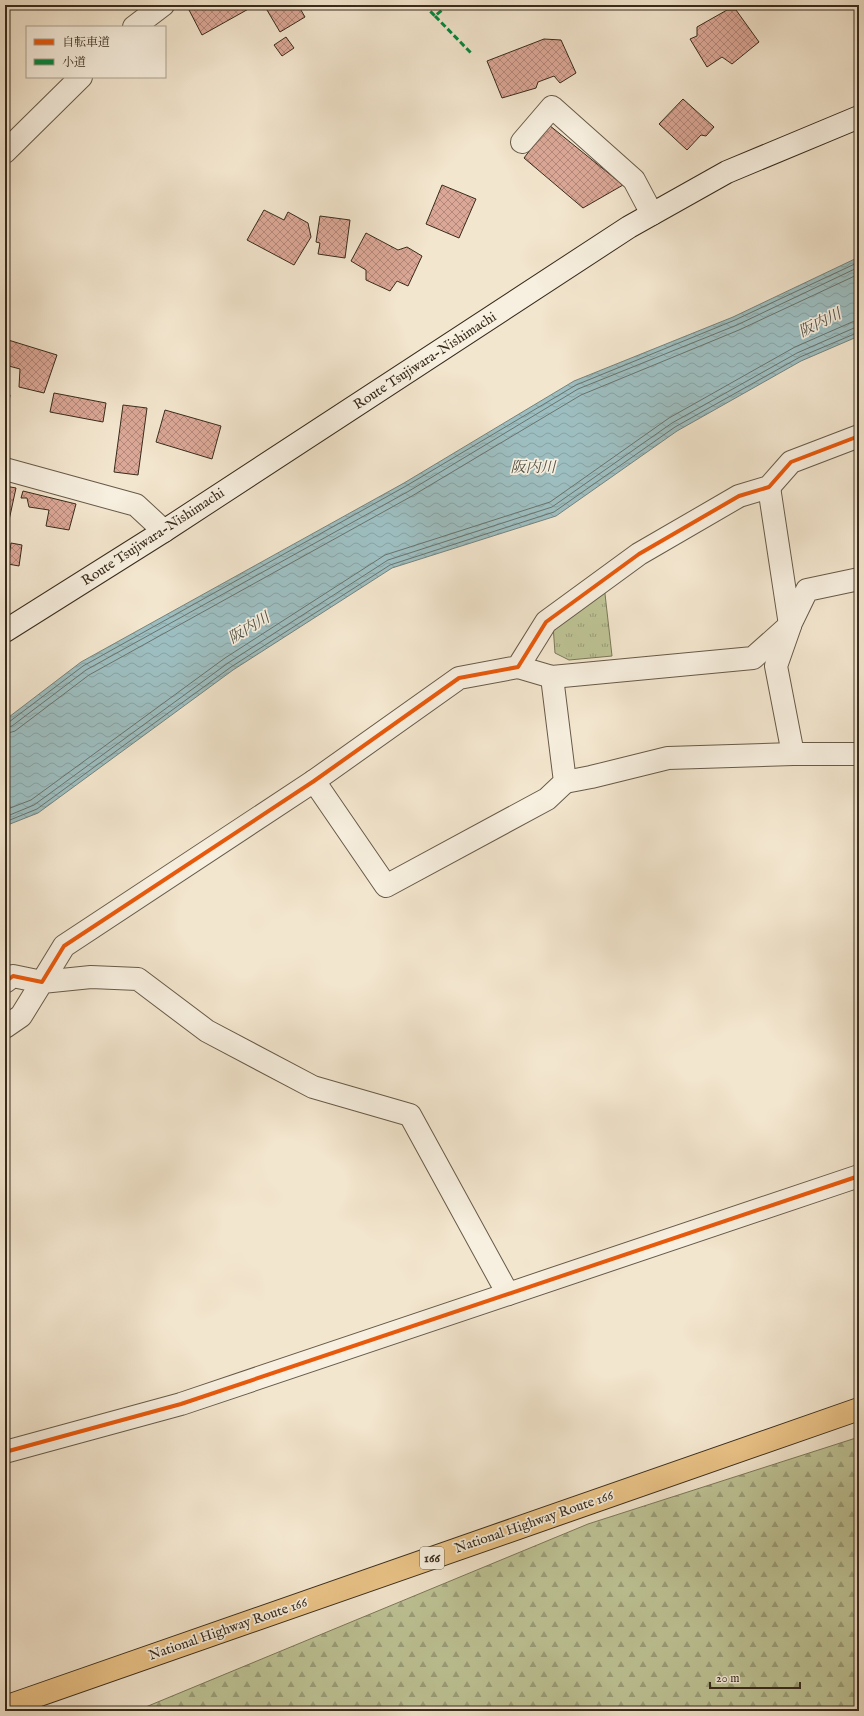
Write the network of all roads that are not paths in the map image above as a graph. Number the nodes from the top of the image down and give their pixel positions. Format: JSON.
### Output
{"nodes":[{"id":1,"x":163,"y":5,"type":"edge"},
{"id":2,"x":135,"y":26,"type":"edge"},
{"id":3,"x":79,"y":78,"type":"edge"},
{"id":4,"x":859,"y":117,"type":"edge"},
{"id":5,"x":522,"y":142,"type":"dead end"},
{"id":6,"x":5,"y":152,"type":"edge"},
{"id":7,"x":652,"y":214,"type":"junction"},
{"id":8,"x":859,"y":436,"type":"edge"},
{"id":9,"x":5,"y":469,"type":"edge"},
{"id":10,"x":770,"y":487,"type":"junction"},
{"id":11,"x":164,"y":530,"type":"junction"},
{"id":12,"x":859,"y":579,"type":"edge"},
{"id":13,"x":790,"y":625,"type":"junction"},
{"id":14,"x":5,"y":631,"type":"edge"},
{"id":15,"x":518,"y":667,"type":"junction"},
{"id":16,"x":552,"y":677,"type":"junction"},
{"id":17,"x":793,"y":754,"type":"junction"},
{"id":18,"x":859,"y":754,"type":"edge"},
{"id":19,"x":314,"y":781,"type":"junction"},
{"id":20,"x":565,"y":782,"type":"junction"},
{"id":21,"x":5,"y":982,"type":"edge"},
{"id":22,"x":42,"y":982,"type":"junction"},
{"id":23,"x":5,"y":1027,"type":"edge"},
{"id":24,"x":859,"y":1176,"type":"edge"},
{"id":25,"x":508,"y":1294,"type":"junction"},
{"id":26,"x":859,"y":1409,"type":"edge"},
{"id":27,"x":5,"y":1452,"type":"edge"},
{"id":28,"x":5,"y":1707,"type":"edge"}],
"edges":[{"from":1,"to":2,"type":"street"},
{"from":3,"to":6,"type":"street"},
{"from":4,"to":7,"type":"street","name":"Route Tsujiwara-Nishimachi"},
{"from":5,"to":7,"type":"street"},
{"from":7,"to":11,"type":"street","name":"Route Tsujiwara-Nishimachi"},
{"from":8,"to":10,"type":"street"},
{"from":9,"to":11,"type":"street"},
{"from":10,"to":13,"type":"street"},
{"from":10,"to":15,"type":"street"},
{"from":11,"to":14,"type":"street","name":"Route Tsujiwara-Nishimachi"},
{"from":12,"to":13,"type":"street"},
{"from":13,"to":16,"type":"street"},
{"from":13,"to":17,"type":"street"},
{"from":15,"to":16,"type":"street"},
{"from":15,"to":19,"type":"street"},
{"from":16,"to":20,"type":"street"},
{"from":17,"to":18,"type":"street"},
{"from":17,"to":20,"type":"street"},
{"from":19,"to":20,"type":"street"},
{"from":19,"to":22,"type":"street"},
{"from":21,"to":22,"type":"street"},
{"from":22,"to":23,"type":"street"},
{"from":22,"to":25,"type":"street"},
{"from":24,"to":25,"type":"street"},
{"from":25,"to":27,"type":"street"},
{"from":26,"to":28,"type":"highway","name":"National Highway Route 166","number":"166"}]}
